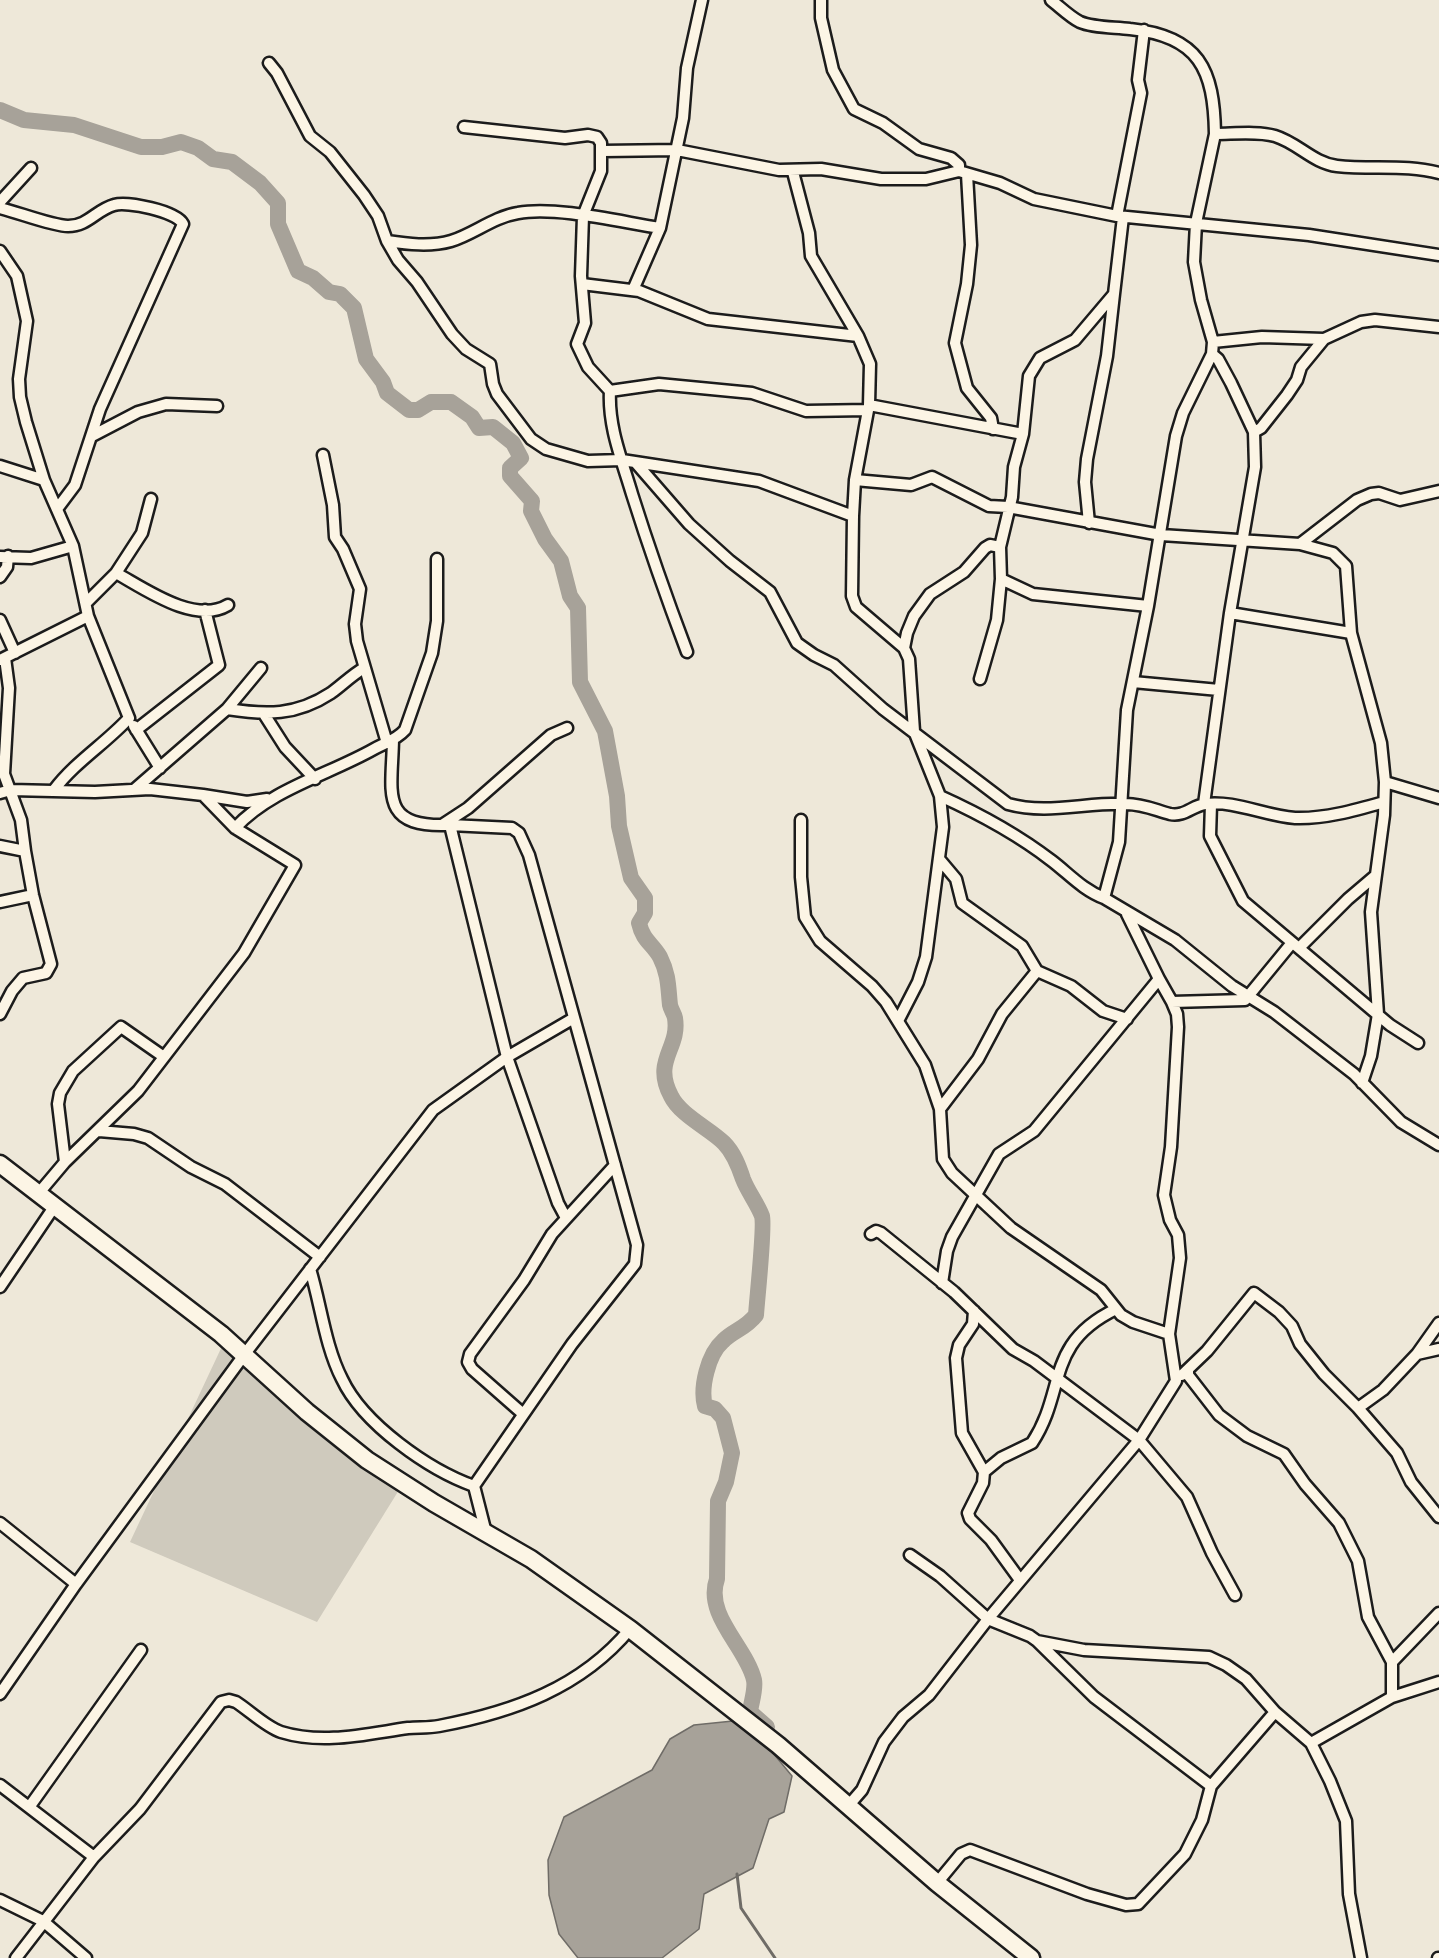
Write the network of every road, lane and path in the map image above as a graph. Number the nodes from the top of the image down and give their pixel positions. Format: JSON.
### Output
{"nodes":[{"id":1,"x":702,"y":0,"type":"edge"},
{"id":2,"x":820,"y":0,"type":"edge"},
{"id":3,"x":1051,"y":0,"type":"edge"},
{"id":4,"x":1144,"y":30,"type":"junction"},
{"id":5,"x":269,"y":63,"type":"dead end"},
{"id":6,"x":464,"y":127,"type":"dead end"},
{"id":7,"x":1215,"y":134,"type":"junction"},
{"id":8,"x":677,"y":150,"type":"junction"},
{"id":9,"x":603,"y":151,"type":"junction"},
{"id":10,"x":31,"y":168,"type":"dead end"},
{"id":11,"x":793,"y":172,"type":"junction"},
{"id":12,"x":963,"y":173,"type":"junction"},
{"id":13,"x":1439,"y":173,"type":"edge"},
{"id":14,"x":0,"y":202,"type":"edge"},
{"id":15,"x":0,"y":208,"type":"edge"},
{"id":16,"x":583,"y":216,"type":"junction"},
{"id":17,"x":1120,"y":217,"type":"junction"},
{"id":18,"x":1196,"y":223,"type":"junction"},
{"id":19,"x":660,"y":228,"type":"junction"},
{"id":20,"x":387,"y":241,"type":"junction"},
{"id":21,"x":0,"y":251,"type":"edge"},
{"id":22,"x":1439,"y":255,"type":"edge"},
{"id":23,"x":582,"y":284,"type":"junction"},
{"id":24,"x":633,"y":290,"type":"junction"},
{"id":25,"x":1114,"y":294,"type":"junction"},
{"id":26,"x":1439,"y":327,"type":"edge"},
{"id":27,"x":858,"y":336,"type":"junction"},
{"id":28,"x":1324,"y":339,"type":"junction"},
{"id":29,"x":1213,"y":342,"type":"junction"},
{"id":30,"x":1212,"y":354,"type":"junction"},
{"id":31,"x":610,"y":391,"type":"junction"},
{"id":32,"x":217,"y":406,"type":"dead end"},
{"id":33,"x":869,"y":408,"type":"junction"},
{"id":34,"x":993,"y":429,"type":"junction"},
{"id":35,"x":1254,"y":432,"type":"junction"},
{"id":36,"x":1023,"y":434,"type":"junction"},
{"id":37,"x":92,"y":436,"type":"junction"},
{"id":38,"x":323,"y":455,"type":"dead end"},
{"id":39,"x":622,"y":460,"type":"junction"},
{"id":40,"x":636,"y":463,"type":"junction"},
{"id":41,"x":0,"y":466,"type":"edge"},
{"id":42,"x":44,"y":480,"type":"junction"},
{"id":43,"x":855,"y":480,"type":"junction"},
{"id":44,"x":1439,"y":491,"type":"edge"},
{"id":45,"x":151,"y":499,"type":"dead end"},
{"id":46,"x":1008,"y":507,"type":"junction"},
{"id":47,"x":57,"y":509,"type":"junction"},
{"id":48,"x":853,"y":516,"type":"junction"},
{"id":49,"x":1089,"y":523,"type":"junction"},
{"id":50,"x":1161,"y":535,"type":"junction"},
{"id":51,"x":1242,"y":540,"type":"junction"},
{"id":52,"x":1300,"y":544,"type":"junction"},
{"id":53,"x":73,"y":546,"type":"junction"},
{"id":54,"x":1000,"y":547,"type":"junction"},
{"id":55,"x":4,"y":556,"type":"edge"},
{"id":56,"x":437,"y":559,"type":"dead end"},
{"id":57,"x":116,"y":573,"type":"junction"},
{"id":58,"x":0,"y":577,"type":"edge"},
{"id":59,"x":1001,"y":579,"type":"junction"},
{"id":60,"x":87,"y":602,"type":"junction"},
{"id":61,"x":228,"y":605,"type":"dead end"},
{"id":62,"x":1148,"y":606,"type":"junction"},
{"id":63,"x":205,"y":610,"type":"junction"},
{"id":64,"x":1230,"y":613,"type":"junction"},
{"id":65,"x":88,"y":616,"type":"junction"},
{"id":66,"x":0,"y":620,"type":"edge"},
{"id":67,"x":1351,"y":633,"type":"junction"},
{"id":68,"x":904,"y":648,"type":"junction"},
{"id":69,"x":687,"y":652,"type":"dead end"},
{"id":70,"x":7,"y":657,"type":"edge"},
{"id":71,"x":261,"y":668,"type":"dead end"},
{"id":72,"x":364,"y":668,"type":"junction"},
{"id":73,"x":980,"y":679,"type":"dead end"},
{"id":74,"x":1133,"y":682,"type":"junction"},
{"id":75,"x":1219,"y":690,"type":"junction"},
{"id":76,"x":227,"y":710,"type":"junction"},
{"id":77,"x":264,"y":714,"type":"junction"},
{"id":78,"x":129,"y":718,"type":"junction"},
{"id":79,"x":567,"y":728,"type":"dead end"},
{"id":80,"x":136,"y":730,"type":"junction"},
{"id":81,"x":914,"y":731,"type":"junction"},
{"id":82,"x":390,"y":741,"type":"junction"},
{"id":83,"x":160,"y":768,"type":"junction"},
{"id":84,"x":315,"y":779,"type":"junction"},
{"id":85,"x":1385,"y":782,"type":"junction"},
{"id":86,"x":135,"y":789,"type":"junction"},
{"id":87,"x":54,"y":790,"type":"junction"},
{"id":88,"x":6,"y":791,"type":"edge"},
{"id":89,"x":203,"y":795,"type":"junction"},
{"id":90,"x":940,"y":796,"type":"junction"},
{"id":91,"x":270,"y":798,"type":"junction"},
{"id":92,"x":1439,"y":798,"type":"edge"},
{"id":93,"x":1384,"y":802,"type":"junction"},
{"id":94,"x":1123,"y":804,"type":"junction"},
{"id":95,"x":1208,"y":804,"type":"junction"},
{"id":96,"x":801,"y":820,"type":"dead end"},
{"id":97,"x":446,"y":825,"type":"junction"},
{"id":98,"x":235,"y":828,"type":"junction"},
{"id":99,"x":0,"y":846,"type":"edge"},
{"id":100,"x":25,"y":851,"type":"junction"},
{"id":101,"x":940,"y":860,"type":"junction"},
{"id":102,"x":1375,"y":876,"type":"junction"},
{"id":103,"x":33,"y":895,"type":"junction"},
{"id":104,"x":1104,"y":898,"type":"junction"},
{"id":105,"x":0,"y":902,"type":"edge"},
{"id":106,"x":1127,"y":914,"type":"junction"},
{"id":107,"x":1295,"y":946,"type":"junction"},
{"id":108,"x":1037,"y":971,"type":"junction"},
{"id":109,"x":1159,"y":980,"type":"junction"},
{"id":110,"x":1248,"y":996,"type":"junction"},
{"id":111,"x":1172,"y":1002,"type":"junction"},
{"id":112,"x":0,"y":1014,"type":"edge"},
{"id":113,"x":1378,"y":1014,"type":"junction"},
{"id":114,"x":574,"y":1018,"type":"junction"},
{"id":115,"x":1127,"y":1019,"type":"junction"},
{"id":116,"x":899,"y":1020,"type":"junction"},
{"id":117,"x":1418,"y":1043,"type":"dead end"},
{"id":118,"x":164,"y":1057,"type":"junction"},
{"id":119,"x":507,"y":1057,"type":"junction"},
{"id":120,"x":1362,"y":1083,"type":"junction"},
{"id":121,"x":940,"y":1109,"type":"junction"},
{"id":122,"x":99,"y":1131,"type":"junction"},
{"id":123,"x":1439,"y":1145,"type":"edge"},
{"id":124,"x":65,"y":1162,"type":"junction"},
{"id":125,"x":0,"y":1164,"type":"edge"},
{"id":126,"x":615,"y":1165,"type":"junction"},
{"id":127,"x":38,"y":1194,"type":"junction"},
{"id":128,"x":978,"y":1196,"type":"junction"},
{"id":129,"x":54,"y":1207,"type":"junction"},
{"id":130,"x":566,"y":1218,"type":"junction"},
{"id":131,"x":871,"y":1234,"type":"dead end"},
{"id":132,"x":320,"y":1257,"type":"junction"},
{"id":133,"x":310,"y":1269,"type":"junction"},
{"id":134,"x":942,"y":1282,"type":"junction"},
{"id":135,"x":0,"y":1287,"type":"edge"},
{"id":136,"x":1116,"y":1309,"type":"junction"},
{"id":137,"x":974,"y":1311,"type":"junction"},
{"id":138,"x":1439,"y":1323,"type":"edge"},
{"id":139,"x":1169,"y":1334,"type":"junction"},
{"id":140,"x":1439,"y":1349,"type":"edge"},
{"id":141,"x":1417,"y":1354,"type":"junction"},
{"id":142,"x":244,"y":1355,"type":"junction"},
{"id":143,"x":1188,"y":1371,"type":"junction"},
{"id":144,"x":1055,"y":1379,"type":"junction"},
{"id":145,"x":1176,"y":1381,"type":"junction"},
{"id":146,"x":1358,"y":1408,"type":"junction"},
{"id":147,"x":522,"y":1413,"type":"junction"},
{"id":148,"x":1139,"y":1440,"type":"junction"},
{"id":149,"x":984,"y":1472,"type":"junction"},
{"id":150,"x":474,"y":1486,"type":"junction"},
{"id":151,"x":1439,"y":1517,"type":"edge"},
{"id":152,"x":0,"y":1523,"type":"edge"},
{"id":153,"x":486,"y":1534,"type":"junction"},
{"id":154,"x":910,"y":1555,"type":"dead end"},
{"id":155,"x":1020,"y":1580,"type":"junction"},
{"id":156,"x":76,"y":1584,"type":"junction"},
{"id":157,"x":1235,"y":1595,"type":"dead end"},
{"id":158,"x":1439,"y":1613,"type":"edge"},
{"id":159,"x":988,"y":1619,"type":"junction"},
{"id":160,"x":630,"y":1629,"type":"junction"},
{"id":161,"x":1036,"y":1641,"type":"junction"},
{"id":162,"x":141,"y":1650,"type":"dead end"},
{"id":163,"x":1392,"y":1662,"type":"junction"},
{"id":164,"x":1439,"y":1682,"type":"edge"},
{"id":165,"x":0,"y":1694,"type":"edge"},
{"id":166,"x":1392,"y":1697,"type":"junction"},
{"id":167,"x":1275,"y":1712,"type":"junction"},
{"id":168,"x":1311,"y":1743,"type":"junction"},
{"id":169,"x":0,"y":1785,"type":"edge"},
{"id":170,"x":1211,"y":1786,"type":"junction"},
{"id":171,"x":849,"y":1805,"type":"junction"},
{"id":172,"x":30,"y":1806,"type":"junction"},
{"id":173,"x":94,"y":1857,"type":"junction"},
{"id":174,"x":937,"y":1882,"type":"junction"},
{"id":175,"x":0,"y":1900,"type":"edge"},
{"id":176,"x":42,"y":1921,"type":"junction"},
{"id":177,"x":16,"y":1958,"type":"edge"},
{"id":178,"x":86,"y":1958,"type":"edge"},
{"id":179,"x":1031,"y":1958,"type":"edge"},
{"id":180,"x":1361,"y":1958,"type":"edge"}],
"edges":[{"from":1,"to":8,"type":"street"},
{"from":2,"to":12,"type":"street"},
{"from":3,"to":4,"type":"street"},
{"from":4,"to":7,"type":"street"},
{"from":4,"to":17,"type":"street"},
{"from":5,"to":20,"type":"street"},
{"from":6,"to":9,"type":"street"},
{"from":7,"to":13,"type":"street"},
{"from":7,"to":18,"type":"street"},
{"from":8,"to":9,"type":"street"},
{"from":8,"to":11,"type":"street"},
{"from":8,"to":19,"type":"street"},
{"from":9,"to":16,"type":"street"},
{"from":10,"to":14,"type":"street"},
{"from":11,"to":12,"type":"street"},
{"from":11,"to":27,"type":"street"},
{"from":12,"to":17,"type":"street"},
{"from":12,"to":34,"type":"street"},
{"from":15,"to":37,"type":"street"},
{"from":16,"to":19,"type":"street"},
{"from":16,"to":20,"type":"street"},
{"from":16,"to":23,"type":"street"},
{"from":17,"to":18,"type":"street"},
{"from":17,"to":25,"type":"street"},
{"from":18,"to":22,"type":"street"},
{"from":18,"to":29,"type":"street"},
{"from":19,"to":24,"type":"street"},
{"from":20,"to":39,"type":"street"},
{"from":21,"to":42,"type":"street"},
{"from":23,"to":24,"type":"street"},
{"from":23,"to":31,"type":"street"},
{"from":24,"to":27,"type":"street"},
{"from":25,"to":36,"type":"street"},
{"from":25,"to":49,"type":"street"},
{"from":26,"to":28,"type":"street"},
{"from":27,"to":33,"type":"street"},
{"from":28,"to":29,"type":"street"},
{"from":28,"to":35,"type":"street"},
{"from":29,"to":30,"type":"street"},
{"from":30,"to":35,"type":"street"},
{"from":30,"to":50,"type":"street"},
{"from":31,"to":33,"type":"street"},
{"from":31,"to":39,"type":"street"},
{"from":32,"to":37,"type":"street"},
{"from":33,"to":34,"type":"street"},
{"from":33,"to":43,"type":"street"},
{"from":34,"to":36,"type":"street"},
{"from":35,"to":51,"type":"street"},
{"from":36,"to":46,"type":"street"},
{"from":37,"to":47,"type":"street"},
{"from":38,"to":72,"type":"street"},
{"from":39,"to":40,"type":"street"},
{"from":39,"to":69,"type":"street"},
{"from":40,"to":48,"type":"street"},
{"from":40,"to":81,"type":"street"},
{"from":41,"to":42,"type":"street"},
{"from":42,"to":47,"type":"street"},
{"from":43,"to":46,"type":"street"},
{"from":43,"to":48,"type":"street"},
{"from":44,"to":52,"type":"street"},
{"from":45,"to":57,"type":"street"},
{"from":46,"to":49,"type":"street"},
{"from":46,"to":54,"type":"street"},
{"from":47,"to":53,"type":"street"},
{"from":48,"to":68,"type":"street"},
{"from":49,"to":50,"type":"street"},
{"from":50,"to":51,"type":"street"},
{"from":50,"to":62,"type":"street"},
{"from":51,"to":52,"type":"street"},
{"from":51,"to":64,"type":"street"},
{"from":52,"to":67,"type":"street"},
{"from":53,"to":55,"type":"street"},
{"from":53,"to":60,"type":"street"},
{"from":54,"to":59,"type":"street"},
{"from":54,"to":68,"type":"street"},
{"from":55,"to":58,"type":"street"},
{"from":56,"to":82,"type":"street"},
{"from":57,"to":60,"type":"street"},
{"from":57,"to":63,"type":"street"},
{"from":59,"to":62,"type":"street"},
{"from":59,"to":73,"type":"street"},
{"from":60,"to":65,"type":"street"},
{"from":61,"to":63,"type":"street"},
{"from":62,"to":74,"type":"street"},
{"from":63,"to":80,"type":"street"},
{"from":64,"to":67,"type":"street"},
{"from":64,"to":75,"type":"street"},
{"from":65,"to":70,"type":"street"},
{"from":65,"to":78,"type":"street"},
{"from":66,"to":70,"type":"street"},
{"from":67,"to":85,"type":"street"},
{"from":68,"to":81,"type":"street"},
{"from":70,"to":88,"type":"street"},
{"from":71,"to":76,"type":"street"},
{"from":72,"to":77,"type":"street"},
{"from":72,"to":82,"type":"street"},
{"from":74,"to":75,"type":"street"},
{"from":74,"to":94,"type":"street"},
{"from":75,"to":95,"type":"street"},
{"from":76,"to":77,"type":"street"},
{"from":76,"to":83,"type":"street"},
{"from":77,"to":84,"type":"street"},
{"from":78,"to":80,"type":"street"},
{"from":78,"to":87,"type":"street"},
{"from":79,"to":97,"type":"street"},
{"from":80,"to":83,"type":"street"},
{"from":81,"to":90,"type":"street"},
{"from":81,"to":94,"type":"street"},
{"from":82,"to":84,"type":"street"},
{"from":82,"to":97,"type":"street"},
{"from":83,"to":86,"type":"street"},
{"from":84,"to":91,"type":"street"},
{"from":85,"to":92,"type":"street"},
{"from":85,"to":93,"type":"street"},
{"from":86,"to":87,"type":"street"},
{"from":86,"to":89,"type":"street"},
{"from":87,"to":88,"type":"street"},
{"from":88,"to":100,"type":"street"},
{"from":89,"to":91,"type":"street"},
{"from":89,"to":98,"type":"street"},
{"from":90,"to":101,"type":"street"},
{"from":90,"to":104,"type":"street"},
{"from":91,"to":98,"type":"street"},
{"from":93,"to":95,"type":"street"},
{"from":93,"to":102,"type":"street"},
{"from":94,"to":95,"type":"street"},
{"from":94,"to":104,"type":"street"},
{"from":95,"to":107,"type":"street"},
{"from":96,"to":116,"type":"street"},
{"from":97,"to":114,"type":"street"},
{"from":97,"to":119,"type":"street"},
{"from":98,"to":118,"type":"street"},
{"from":99,"to":100,"type":"street"},
{"from":100,"to":103,"type":"street"},
{"from":101,"to":108,"type":"street"},
{"from":101,"to":116,"type":"street"},
{"from":102,"to":107,"type":"street"},
{"from":102,"to":113,"type":"street"},
{"from":103,"to":105,"type":"street"},
{"from":103,"to":112,"type":"street"},
{"from":104,"to":106,"type":"street"},
{"from":106,"to":109,"type":"street"},
{"from":106,"to":110,"type":"street"},
{"from":107,"to":110,"type":"street"},
{"from":107,"to":113,"type":"street"},
{"from":108,"to":115,"type":"street"},
{"from":108,"to":121,"type":"street"},
{"from":109,"to":111,"type":"street"},
{"from":109,"to":115,"type":"street"},
{"from":110,"to":111,"type":"street"},
{"from":110,"to":120,"type":"street"},
{"from":111,"to":139,"type":"street"},
{"from":113,"to":117,"type":"street"},
{"from":113,"to":120,"type":"street"},
{"from":114,"to":119,"type":"street"},
{"from":114,"to":126,"type":"street"},
{"from":115,"to":128,"type":"street"},
{"from":116,"to":121,"type":"street"},
{"from":118,"to":122,"type":"street"},
{"from":118,"to":124,"type":"street"},
{"from":119,"to":130,"type":"street"},
{"from":119,"to":132,"type":"street"},
{"from":120,"to":123,"type":"street"},
{"from":121,"to":128,"type":"street"},
{"from":122,"to":124,"type":"street"},
{"from":122,"to":132,"type":"street"},
{"from":124,"to":127,"type":"street"},
{"from":125,"to":127,"type":"street"},
{"from":126,"to":130,"type":"street"},
{"from":126,"to":147,"type":"street"},
{"from":127,"to":129,"type":"street"},
{"from":128,"to":134,"type":"street"},
{"from":128,"to":136,"type":"street"},
{"from":129,"to":135,"type":"street"},
{"from":129,"to":142,"type":"street"},
{"from":130,"to":147,"type":"street"},
{"from":131,"to":134,"type":"street"},
{"from":132,"to":133,"type":"street"},
{"from":133,"to":142,"type":"street"},
{"from":133,"to":150,"type":"street"},
{"from":134,"to":137,"type":"street"},
{"from":136,"to":139,"type":"street"},
{"from":136,"to":144,"type":"street"},
{"from":137,"to":144,"type":"street"},
{"from":137,"to":149,"type":"street"},
{"from":138,"to":141,"type":"street"},
{"from":139,"to":145,"type":"street"},
{"from":140,"to":141,"type":"street"},
{"from":141,"to":146,"type":"street"},
{"from":142,"to":153,"type":"street"},
{"from":142,"to":156,"type":"street"},
{"from":143,"to":145,"type":"street"},
{"from":143,"to":146,"type":"street"},
{"from":143,"to":163,"type":"street"},
{"from":144,"to":148,"type":"street"},
{"from":144,"to":149,"type":"street"},
{"from":145,"to":148,"type":"street"},
{"from":146,"to":151,"type":"street"},
{"from":147,"to":150,"type":"street"},
{"from":148,"to":155,"type":"street"},
{"from":148,"to":157,"type":"street"},
{"from":149,"to":155,"type":"street"},
{"from":150,"to":153,"type":"street"},
{"from":152,"to":156,"type":"street"},
{"from":153,"to":160,"type":"street"},
{"from":154,"to":159,"type":"street"},
{"from":155,"to":159,"type":"street"},
{"from":156,"to":165,"type":"street"},
{"from":158,"to":163,"type":"street"},
{"from":159,"to":161,"type":"street"},
{"from":159,"to":171,"type":"street"},
{"from":160,"to":171,"type":"street"},
{"from":160,"to":173,"type":"street"},
{"from":161,"to":167,"type":"street"},
{"from":161,"to":170,"type":"street"},
{"from":162,"to":172,"type":"street"},
{"from":163,"to":166,"type":"street"},
{"from":164,"to":166,"type":"street"},
{"from":166,"to":168,"type":"street"},
{"from":167,"to":168,"type":"street"},
{"from":167,"to":170,"type":"street"},
{"from":168,"to":180,"type":"street"},
{"from":169,"to":172,"type":"street"},
{"from":170,"to":174,"type":"street"},
{"from":171,"to":174,"type":"street"},
{"from":172,"to":173,"type":"street"},
{"from":173,"to":176,"type":"street"},
{"from":174,"to":179,"type":"street"},
{"from":175,"to":176,"type":"street"},
{"from":176,"to":177,"type":"street"},
{"from":176,"to":178,"type":"street"}]}
